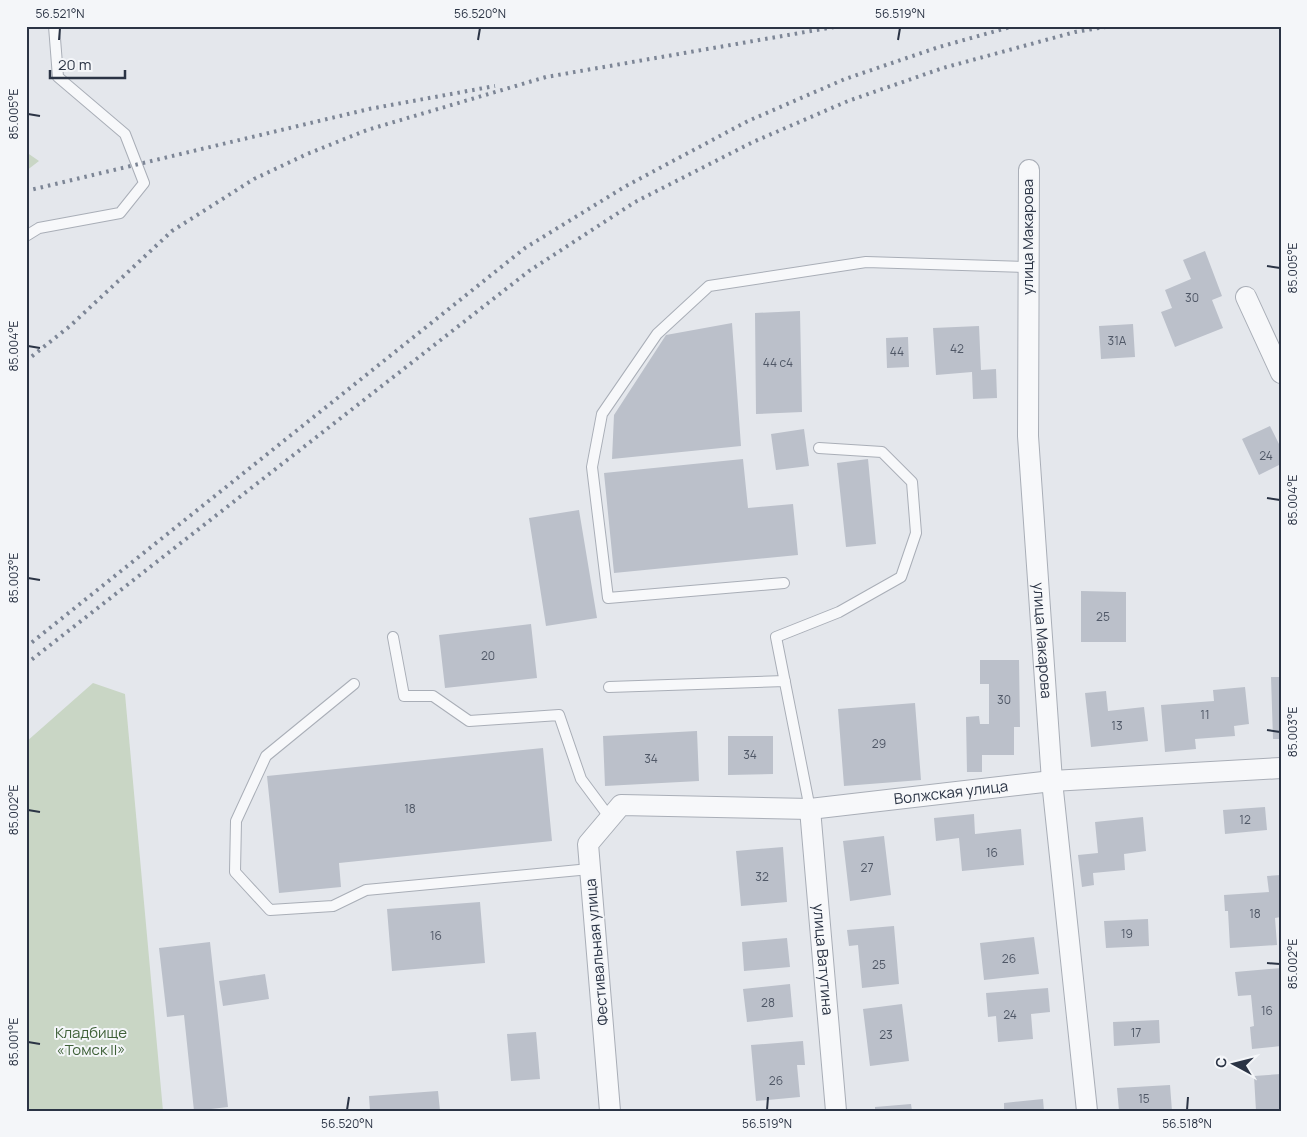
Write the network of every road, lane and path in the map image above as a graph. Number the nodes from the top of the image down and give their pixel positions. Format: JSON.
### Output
{"nodes":[{"id":1,"x":54,"y":26,"type":"edge"},
{"id":2,"x":1029,"y":170,"type":"dead end"},
{"id":3,"x":26,"y":236,"type":"edge"},
{"id":4,"x":1028,"y":267,"type":"junction"},
{"id":5,"x":1246,"y":297,"type":"dead end"},
{"id":6,"x":1281,"y":372,"type":"edge"},
{"id":7,"x":819,"y":448,"type":"dead end"},
{"id":8,"x":784,"y":583,"type":"dead end"},
{"id":9,"x":393,"y":637,"type":"dead end"},
{"id":10,"x":785,"y":681,"type":"junction"},
{"id":11,"x":354,"y":684,"type":"dead end"},
{"id":12,"x":609,"y":687,"type":"dead end"},
{"id":13,"x":1281,"y":768,"type":"edge"},
{"id":14,"x":1052,"y":781,"type":"junction"},
{"id":15,"x":810,"y":810,"type":"junction"},
{"id":16,"x":615,"y":812,"type":"junction"},
{"id":17,"x":590,"y":869,"type":"junction"},
{"id":18,"x":610,"y":1111,"type":"edge"},
{"id":19,"x":836,"y":1111,"type":"edge"},
{"id":20,"x":1087,"y":1111,"type":"edge"}],
"edges":[{"from":1,"to":3,"type":"lane"},
{"from":2,"to":4,"type":"street","name":"улица Макарова"},
{"from":4,"to":8,"type":"lane"},
{"from":4,"to":14,"type":"street","name":"улица Макарова"},
{"from":5,"to":6,"type":"street"},
{"from":7,"to":10,"type":"lane"},
{"from":9,"to":16,"type":"lane"},
{"from":10,"to":12,"type":"lane"},
{"from":10,"to":15,"type":"lane"},
{"from":11,"to":17,"type":"lane"},
{"from":13,"to":14,"type":"street","name":"Волжская улица"},
{"from":14,"to":15,"type":"street","name":"Волжская улица"},
{"from":14,"to":20,"type":"street","name":"улица Макарова"},
{"from":15,"to":16,"type":"street","name":"Волжская улица"},
{"from":15,"to":19,"type":"street","name":"улица Ватутина"},
{"from":16,"to":17,"type":"street","name":"Фестивальная улица"},
{"from":17,"to":18,"type":"street","name":"Фестивальная улица"}]}
